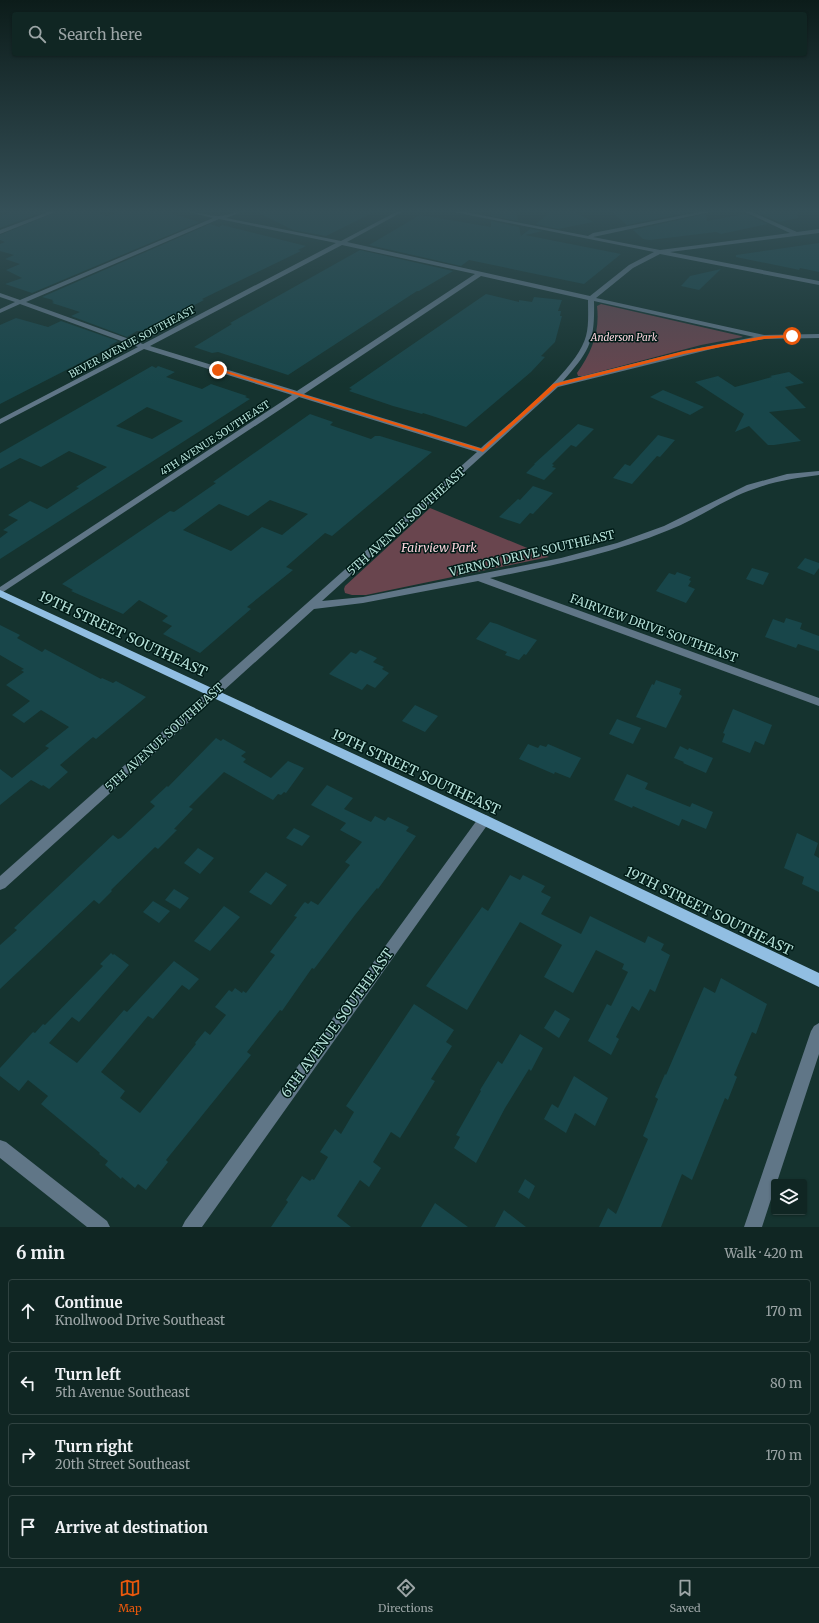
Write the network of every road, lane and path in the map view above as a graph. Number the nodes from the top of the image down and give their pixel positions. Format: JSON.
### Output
{"nodes":[{"id":1,"x":97,"y":269,"type":"edge"},
{"id":2,"x":293,"y":269,"type":"edge"},
{"id":3,"x":459,"y":269,"type":"edge"},
{"id":4,"x":626,"y":269,"type":"edge"},
{"id":5,"x":748,"y":269,"type":"edge"},
{"id":6,"x":480,"y":274,"type":"junction"},
{"id":7,"x":819,"y":283,"type":"edge"},
{"id":8,"x":0,"y":295,"type":"edge"},
{"id":9,"x":591,"y":299,"type":"junction"},
{"id":10,"x":20,"y":302,"type":"junction"},
{"id":11,"x":0,"y":311,"type":"edge"},
{"id":12,"x":819,"y":336,"type":"edge"},
{"id":13,"x":764,"y":337,"type":"junction"},
{"id":14,"x":145,"y":347,"type":"junction"},
{"id":15,"x":555,"y":385,"type":"junction"},
{"id":16,"x":299,"y":395,"type":"junction"},
{"id":17,"x":0,"y":422,"type":"edge"},
{"id":18,"x":483,"y":451,"type":"junction"},
{"id":19,"x":819,"y":473,"type":"edge"},
{"id":20,"x":480,"y":578,"type":"junction"},
{"id":21,"x":0,"y":592,"type":"edge"},
{"id":22,"x":311,"y":606,"type":"junction"},
{"id":23,"x":213,"y":693,"type":"junction"},
{"id":24,"x":819,"y":702,"type":"edge"},
{"id":25,"x":484,"y":820,"type":"junction"},
{"id":26,"x":0,"y":884,"type":"edge"},
{"id":27,"x":819,"y":980,"type":"edge"},
{"id":28,"x":819,"y":1031,"type":"edge"},
{"id":29,"x":0,"y":1148,"type":"edge"},
{"id":30,"x":101,"y":1227,"type":"edge"},
{"id":31,"x":191,"y":1227,"type":"edge"},
{"id":32,"x":753,"y":1227,"type":"edge"}],
"edges":[{"from":1,"to":10,"type":"street"},
{"from":2,"to":14,"type":"street","name":"BEVER AVENUE SOUTHEAST"},
{"from":3,"to":6,"type":"street"},
{"from":4,"to":9,"type":"street"},
{"from":5,"to":7,"type":"street"},
{"from":6,"to":9,"type":"street"},
{"from":6,"to":16,"type":"street","name":"4TH AVENUE SOUTHEAST"},
{"from":8,"to":10,"type":"street"},
{"from":9,"to":13,"type":"street"},
{"from":9,"to":15,"type":"street","name":"5TH AVENUE SOUTHEAST"},
{"from":10,"to":11,"type":"street"},
{"from":10,"to":14,"type":"street"},
{"from":12,"to":13,"type":"street"},
{"from":13,"to":15,"type":"street"},
{"from":14,"to":16,"type":"street"},
{"from":14,"to":17,"type":"street","name":"BEVER AVENUE SOUTHEAST"},
{"from":15,"to":18,"type":"street","name":"5TH AVENUE SOUTHEAST"},
{"from":16,"to":18,"type":"street"},
{"from":16,"to":21,"type":"street","name":"4TH AVENUE SOUTHEAST"},
{"from":18,"to":22,"type":"street","name":"5TH AVENUE SOUTHEAST"},
{"from":19,"to":20,"type":"street","name":"VERNON DRIVE SOUTHEAST"},
{"from":20,"to":22,"type":"street","name":"VERNON DRIVE SOUTHEAST"},
{"from":20,"to":24,"type":"street","name":"FAIRVIEW DRIVE SOUTHEAST"},
{"from":21,"to":23,"type":"main road","name":"19TH STREET SOUTHEAST"},
{"from":22,"to":23,"type":"street","name":"5TH AVENUE SOUTHEAST"},
{"from":23,"to":25,"type":"main road","name":"19TH STREET SOUTHEAST"},
{"from":23,"to":26,"type":"street","name":"5TH AVENUE SOUTHEAST"},
{"from":25,"to":27,"type":"main road","name":"19TH STREET SOUTHEAST"},
{"from":25,"to":31,"type":"street","name":"6TH AVENUE SOUTHEAST"},
{"from":28,"to":32,"type":"street"},
{"from":29,"to":30,"type":"street"}]}
